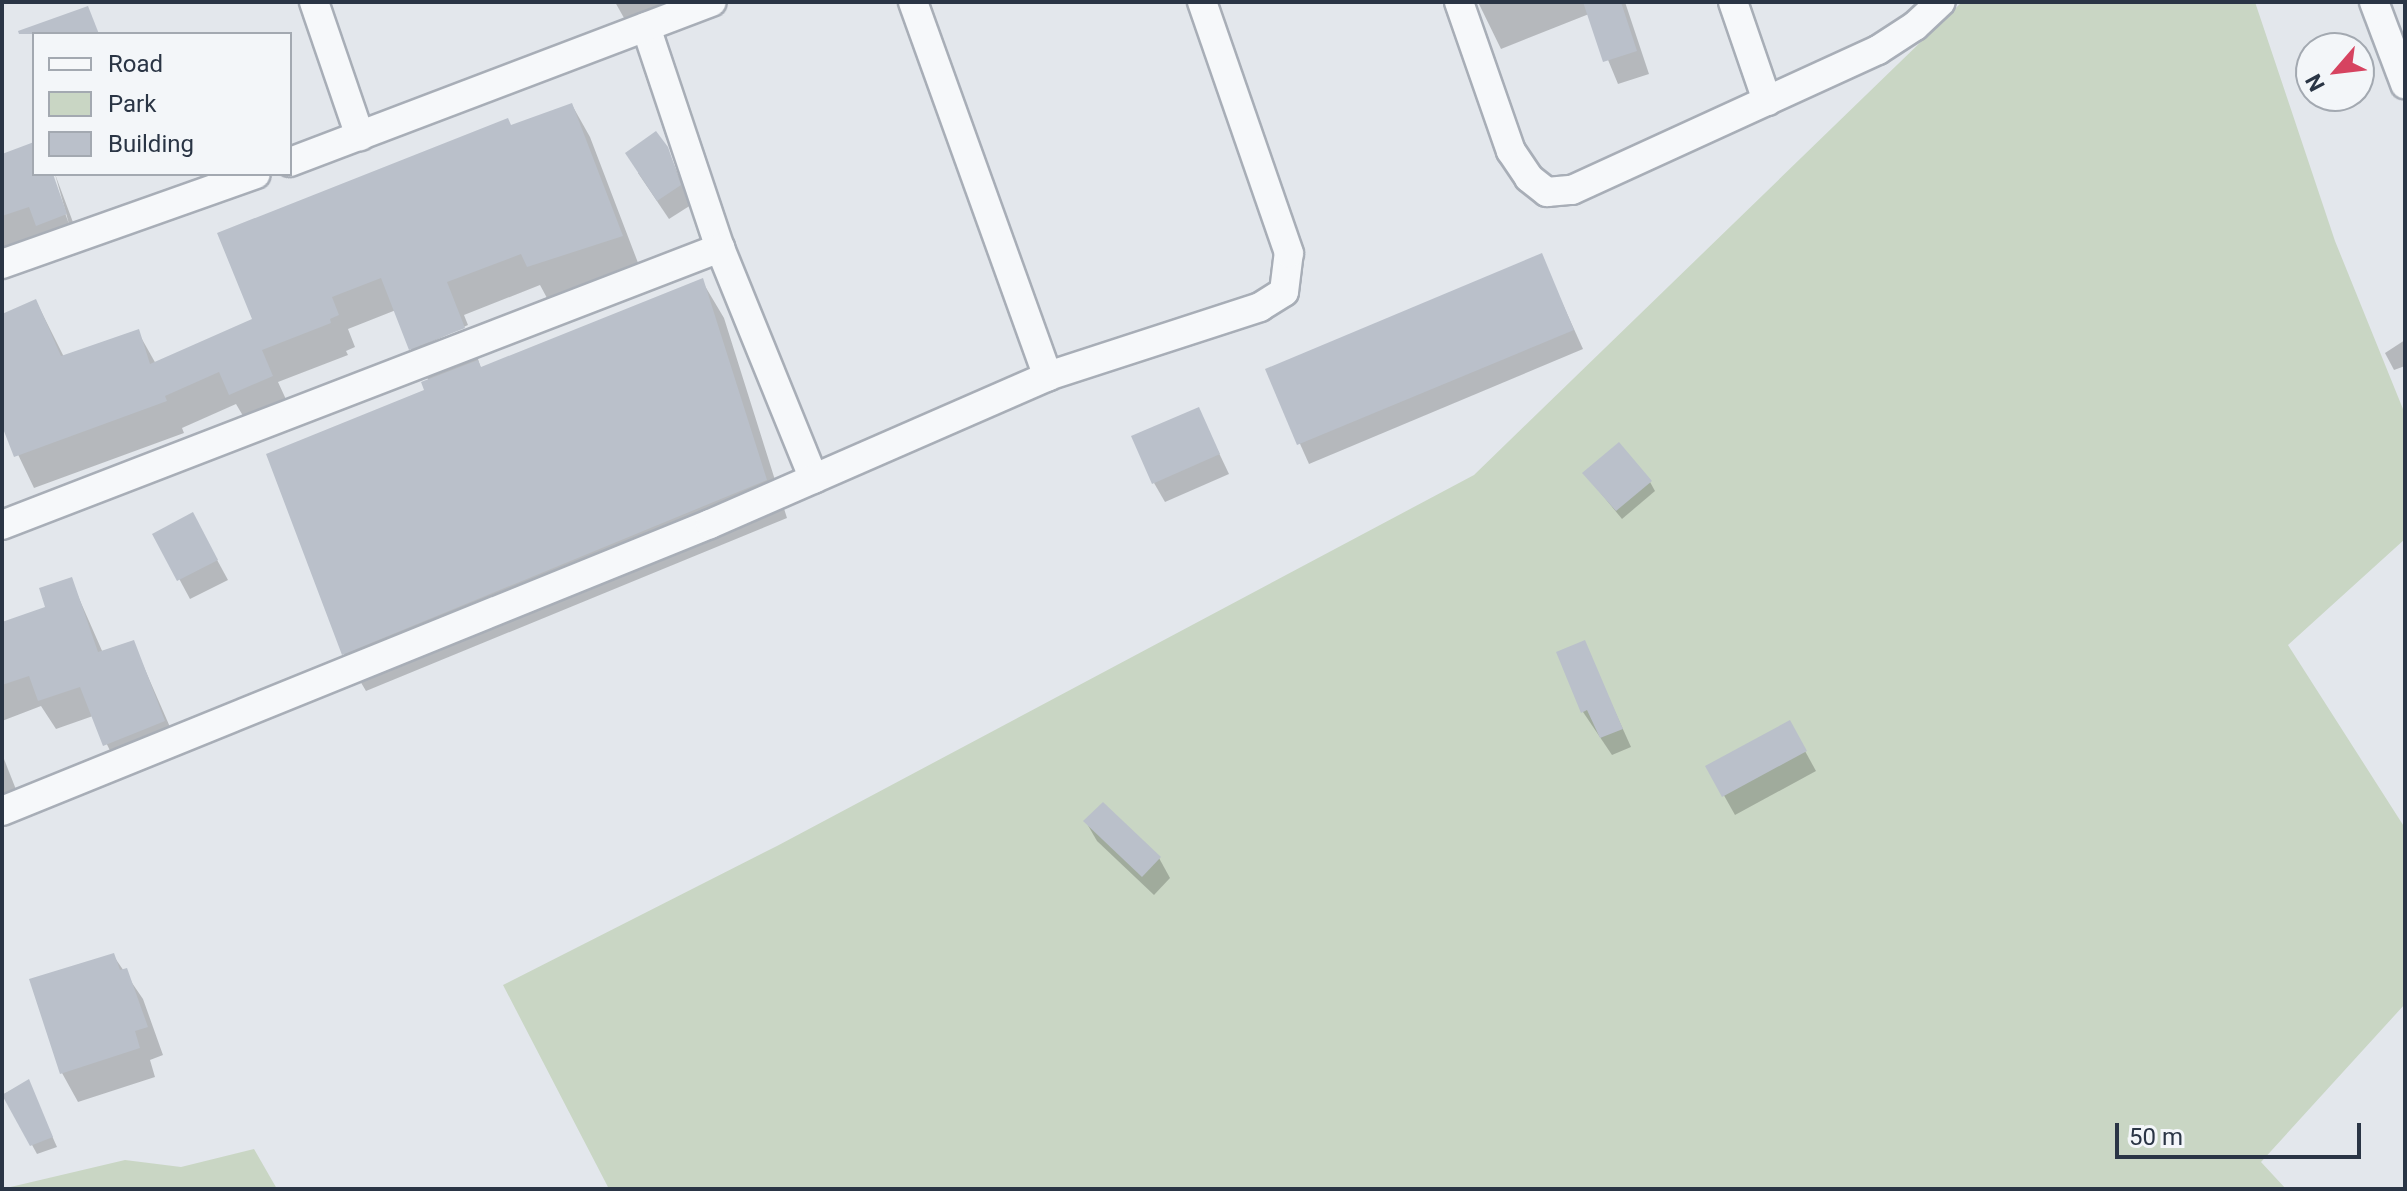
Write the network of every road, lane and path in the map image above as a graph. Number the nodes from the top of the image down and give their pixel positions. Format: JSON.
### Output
{"nodes":[{"id":1,"x":314,"y":2,"type":"edge"},
{"id":2,"x":712,"y":2,"type":"edge"},
{"id":3,"x":913,"y":2,"type":"edge"},
{"id":4,"x":1202,"y":2,"type":"edge"},
{"id":5,"x":1459,"y":2,"type":"edge"},
{"id":6,"x":1733,"y":2,"type":"edge"},
{"id":7,"x":1941,"y":2,"type":"edge"},
{"id":8,"x":2374,"y":2,"type":"edge"},
{"id":9,"x":646,"y":27,"type":"junction"},
{"id":10,"x":2405,"y":84,"type":"edge"},
{"id":11,"x":1767,"y":101,"type":"junction"},
{"id":12,"x":360,"y":136,"type":"junction"},
{"id":13,"x":292,"y":161,"type":"edge"},
{"id":14,"x":250,"y":176,"type":"edge"},
{"id":15,"x":720,"y":248,"type":"junction"},
{"id":16,"x":2,"y":264,"type":"edge"},
{"id":17,"x":1048,"y":376,"type":"junction"},
{"id":18,"x":814,"y":479,"type":"junction"},
{"id":19,"x":2,"y":525,"type":"edge"},
{"id":20,"x":2,"y":811,"type":"edge"}],
"edges":[{"from":1,"to":12,"type":"street"},
{"from":2,"to":9,"type":"street"},
{"from":3,"to":17,"type":"street"},
{"from":4,"to":17,"type":"street"},
{"from":5,"to":11,"type":"street"},
{"from":6,"to":11,"type":"street"},
{"from":7,"to":11,"type":"street"},
{"from":8,"to":10,"type":"street"},
{"from":9,"to":12,"type":"street"},
{"from":9,"to":15,"type":"street"},
{"from":12,"to":13,"type":"street"},
{"from":14,"to":16,"type":"street"},
{"from":15,"to":18,"type":"street"},
{"from":15,"to":19,"type":"street"},
{"from":17,"to":18,"type":"street"},
{"from":18,"to":20,"type":"street"}]}
